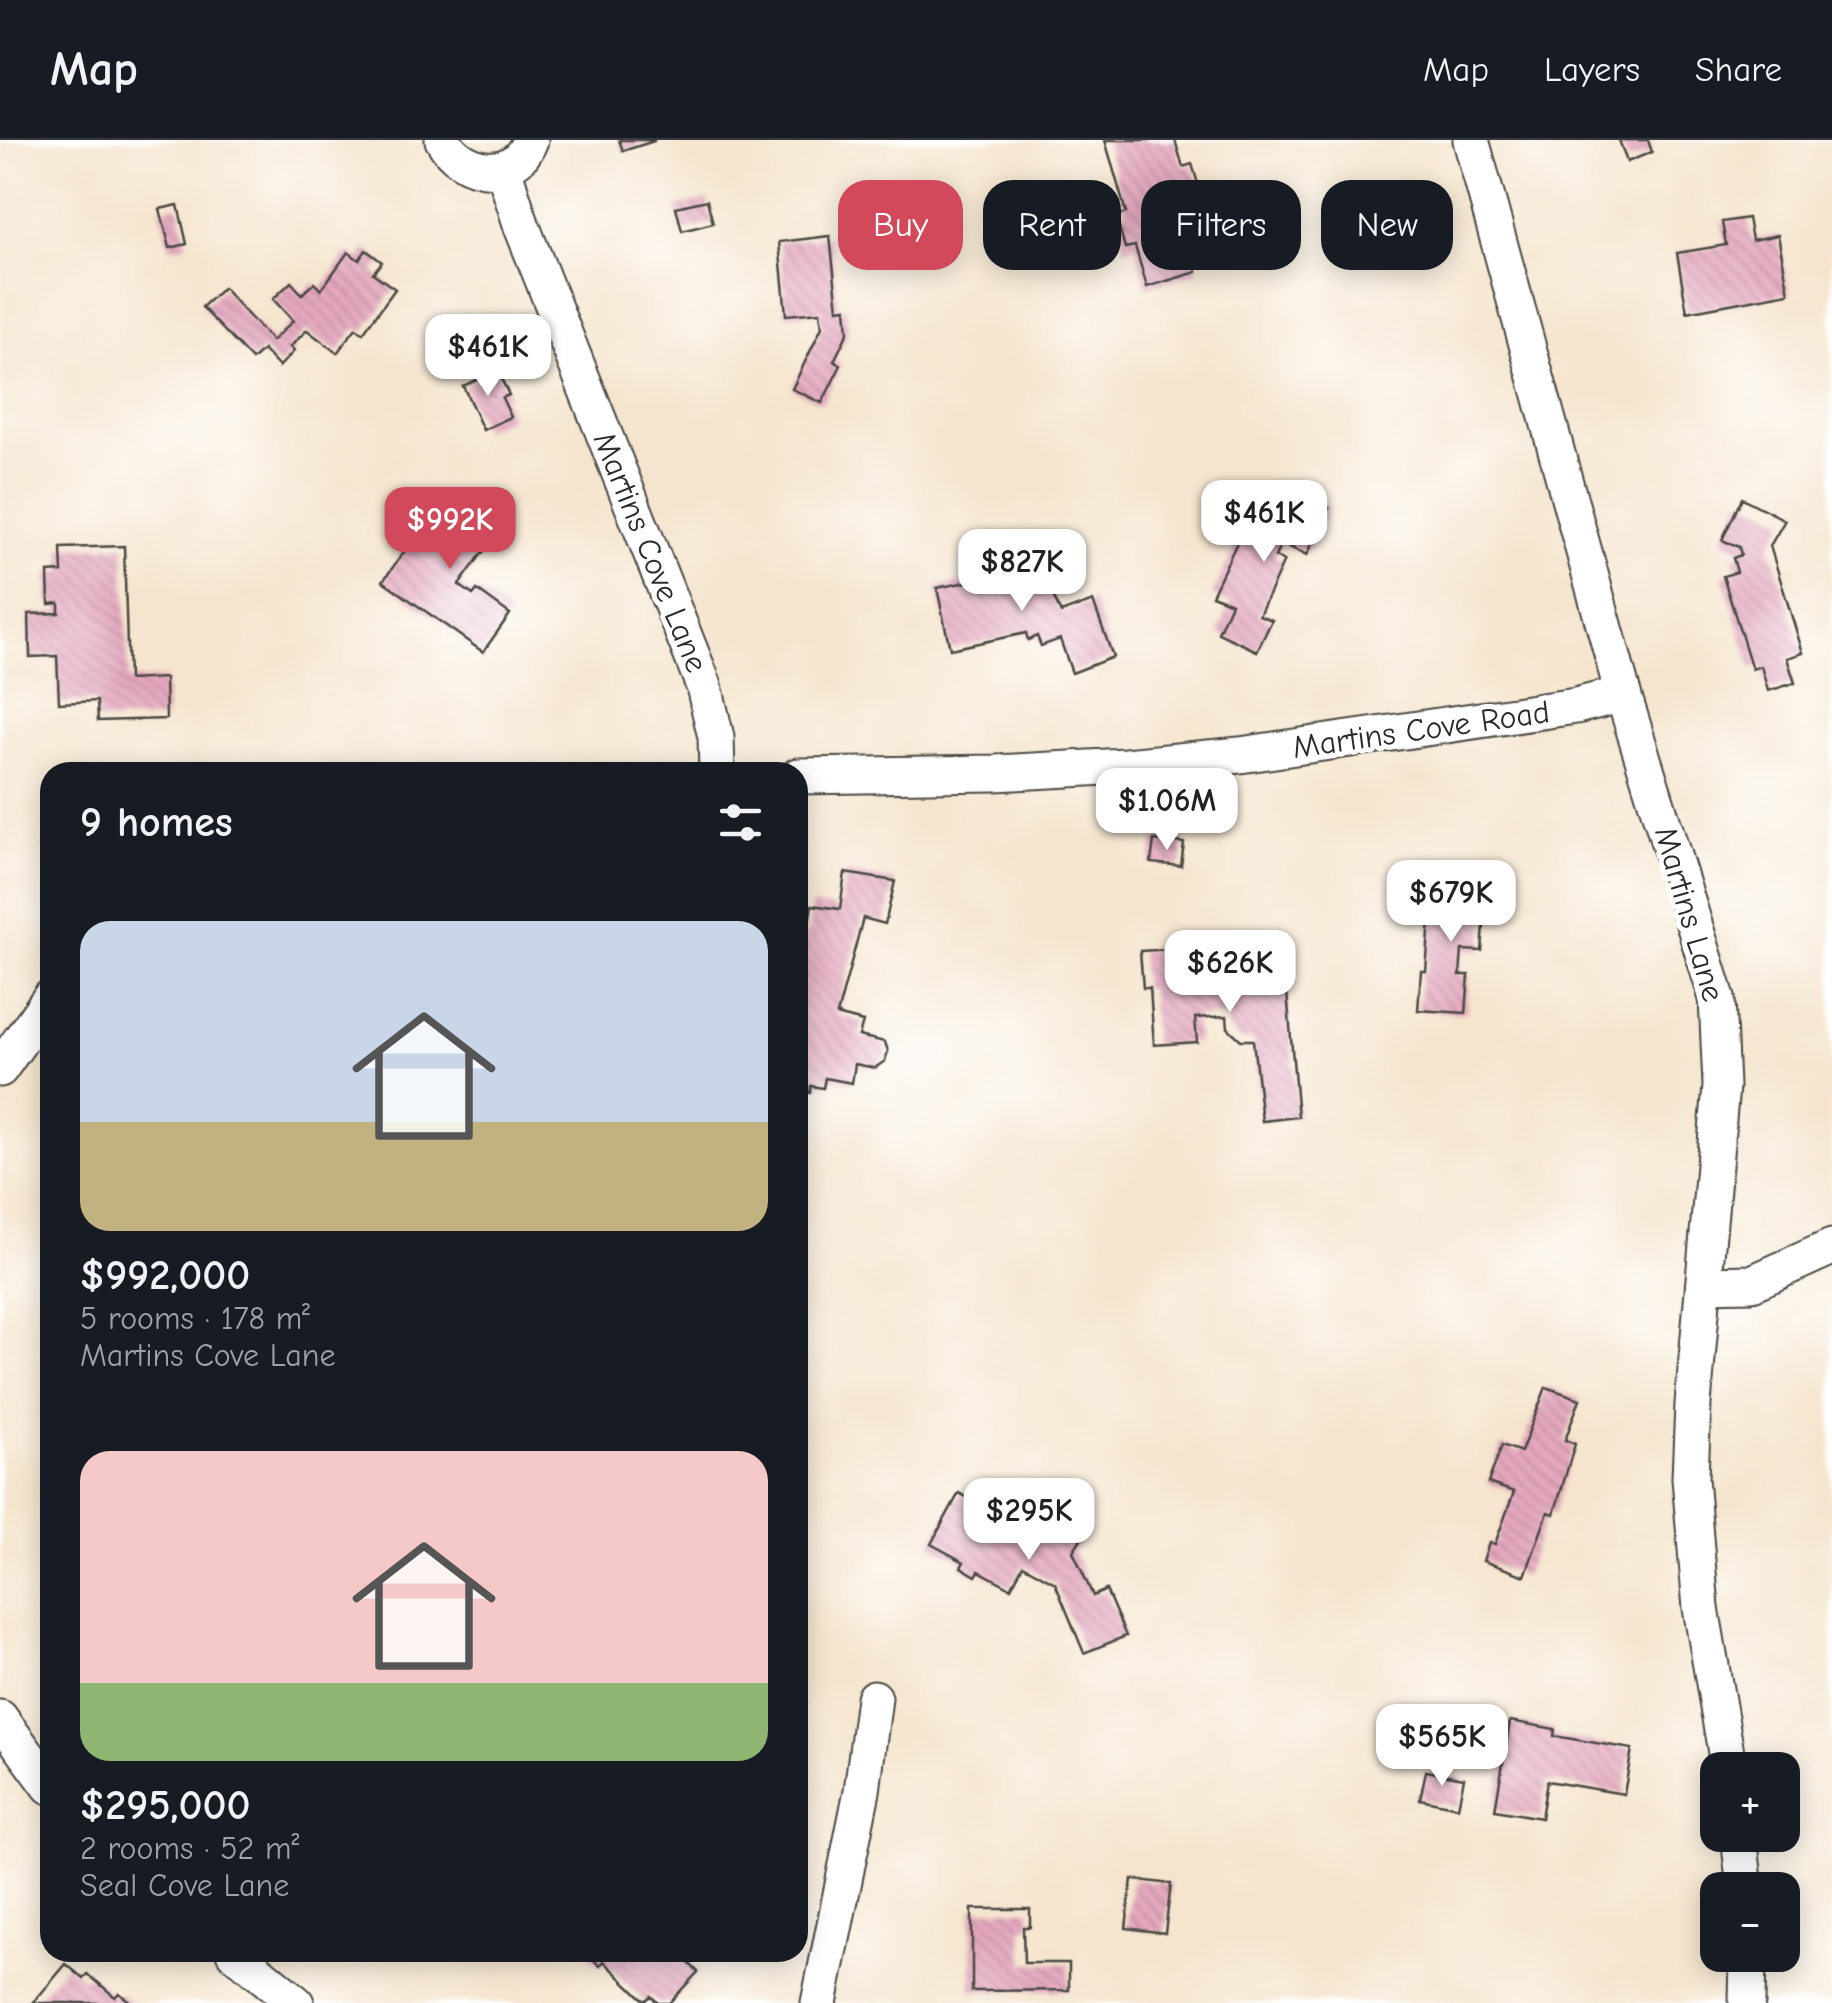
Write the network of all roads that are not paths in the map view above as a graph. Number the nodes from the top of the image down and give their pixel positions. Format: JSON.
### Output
{"nodes":[{"id":1,"x":443,"y":140,"type":"edge"},
{"id":2,"x":530,"y":140,"type":"edge"},
{"id":3,"x":1470,"y":140,"type":"edge"},
{"id":4,"x":503,"y":168,"type":"junction"},
{"id":5,"x":1623,"y":694,"type":"junction"},
{"id":6,"x":717,"y":762,"type":"edge"},
{"id":7,"x":808,"y":776,"type":"edge"},
{"id":8,"x":40,"y":1012,"type":"edge"},
{"id":9,"x":0,"y":1070,"type":"edge"},
{"id":10,"x":1832,"y":1247,"type":"edge"},
{"id":11,"x":1704,"y":1284,"type":"junction"},
{"id":12,"x":874,"y":1698,"type":"dead end"},
{"id":13,"x":0,"y":1718,"type":"edge"},
{"id":14,"x":1726,"y":1752,"type":"edge"},
{"id":15,"x":40,"y":1772,"type":"edge"},
{"id":16,"x":246,"y":1962,"type":"edge"},
{"id":17,"x":1748,"y":1972,"type":"edge"},
{"id":18,"x":296,"y":2003,"type":"edge"},
{"id":19,"x":819,"y":2003,"type":"edge"},
{"id":20,"x":1747,"y":2003,"type":"edge"}],
"edges":[{"from":1,"to":4,"type":"street"},
{"from":2,"to":4,"type":"street"},
{"from":3,"to":5,"type":"street","name":"Martins Lane"},
{"from":4,"to":6,"type":"street","name":"Martins Cove Lane"},
{"from":5,"to":7,"type":"street","name":"Martins Cove Road"},
{"from":5,"to":11,"type":"street","name":"Martins Lane"},
{"from":8,"to":9,"type":"street"},
{"from":10,"to":11,"type":"street"},
{"from":11,"to":14,"type":"street","name":"Martins Lane"},
{"from":12,"to":19,"type":"street"},
{"from":13,"to":15,"type":"street"},
{"from":16,"to":18,"type":"street"},
{"from":17,"to":20,"type":"street"}]}
